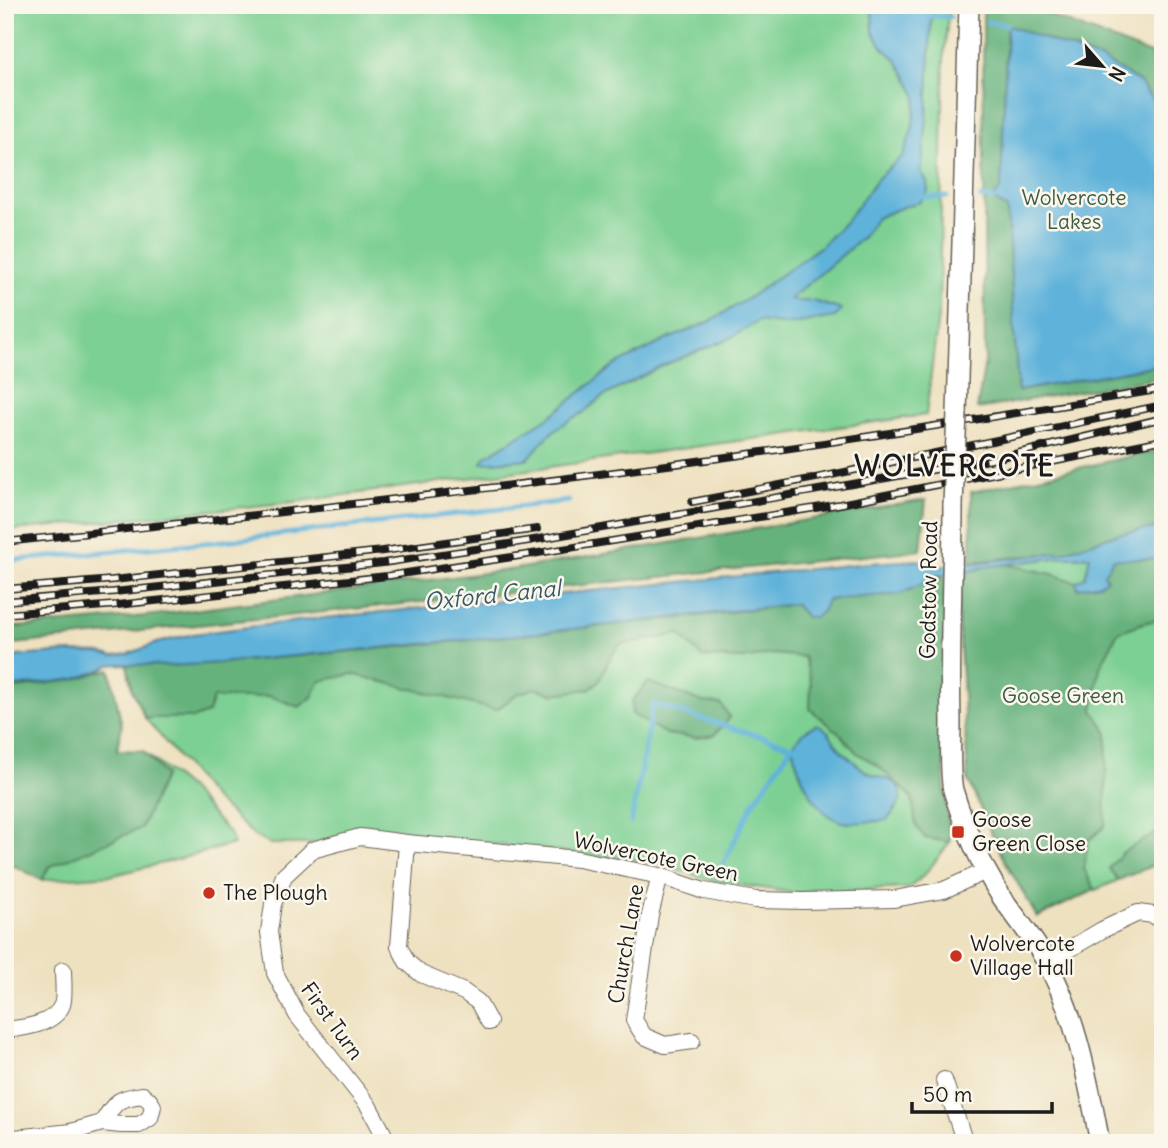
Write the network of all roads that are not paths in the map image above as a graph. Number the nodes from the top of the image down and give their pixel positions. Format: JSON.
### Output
{"nodes":[{"id":1,"x":968,"y":5,"type":"edge"},
{"id":2,"x":407,"y":843,"type":"junction"},
{"id":3,"x":986,"y":871,"type":"junction"},
{"id":4,"x":284,"y":876,"type":"joint"},
{"id":5,"x":660,"y":876,"type":"junction"},
{"id":6,"x":1163,"y":921,"type":"edge"},
{"id":7,"x":1047,"y":962,"type":"junction"},
{"id":8,"x":63,"y":970,"type":"dead end"},
{"id":9,"x":489,"y":1022,"type":"dead end"},
{"id":10,"x":5,"y":1030,"type":"edge"},
{"id":11,"x":692,"y":1041,"type":"dead end"},
{"id":12,"x":944,"y":1080,"type":"dead end"},
{"id":13,"x":102,"y":1123,"type":"dead end"},
{"id":14,"x":5,"y":1139,"type":"edge"},
{"id":15,"x":386,"y":1143,"type":"edge"},
{"id":16,"x":965,"y":1143,"type":"edge"},
{"id":17,"x":1100,"y":1143,"type":"edge"}],
"edges":[{"from":1,"to":3,"type":"street","name":"Godstow Road","bridge":true},
{"from":2,"to":4,"type":"street","name":"Wolvercote Green"},
{"from":2,"to":5,"type":"street","name":"Wolvercote Green"},
{"from":2,"to":9,"type":"street"},
{"from":3,"to":5,"type":"street","name":"Wolvercote Green"},
{"from":3,"to":7,"type":"street","name":"Godstow Road"},
{"from":4,"to":15,"type":"street","name":"First Turn"},
{"from":5,"to":11,"type":"street","name":"Church Lane"},
{"from":6,"to":7,"type":"street"},
{"from":7,"to":17,"type":"street","name":"Godstow Road"},
{"from":8,"to":10,"type":"street"},
{"from":12,"to":16,"type":"street"},
{"from":13,"to":14,"type":"street"}]}
